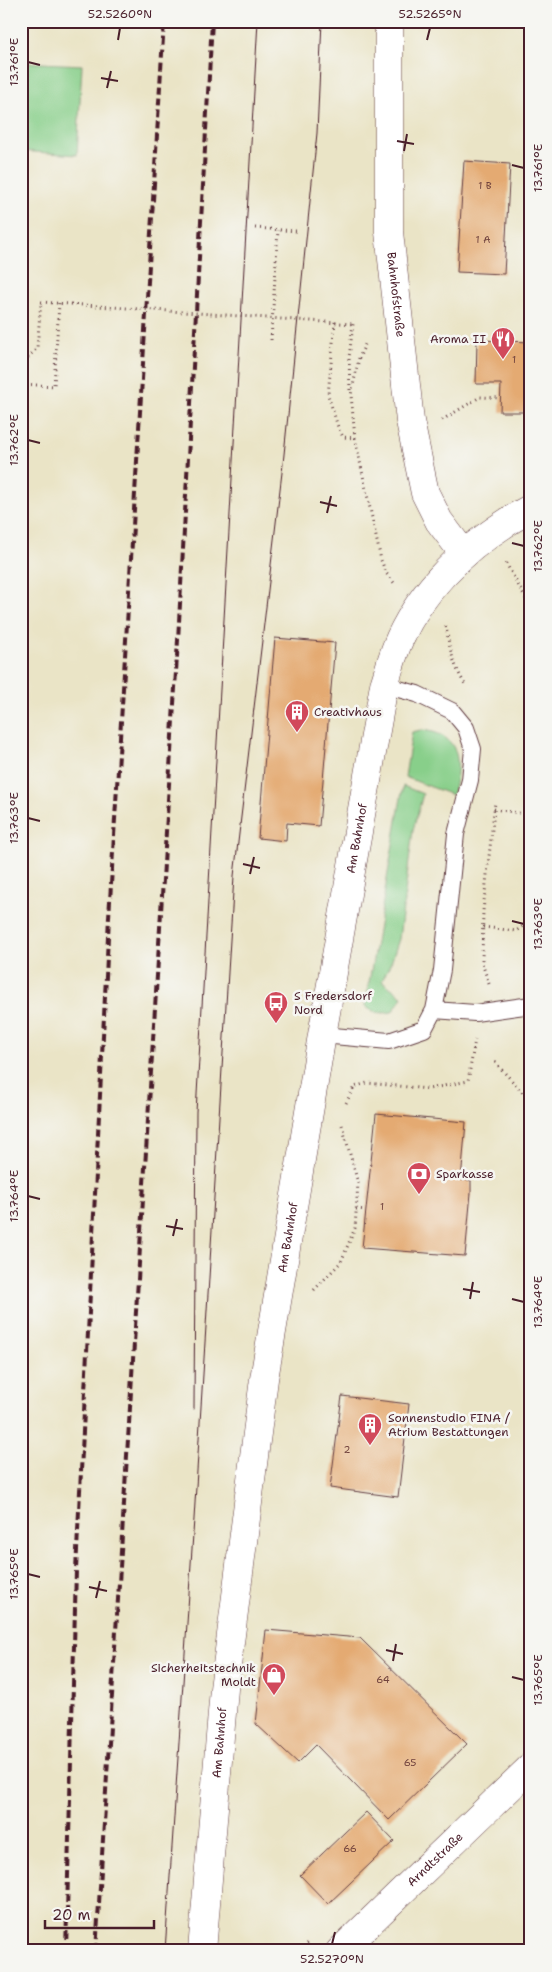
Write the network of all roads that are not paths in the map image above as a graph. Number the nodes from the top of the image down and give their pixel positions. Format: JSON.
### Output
{"nodes":[{"id":1,"x":389,"y":21,"type":"edge"},
{"id":2,"x":531,"y":508,"type":"edge"},
{"id":3,"x":464,"y":554,"type":"junction"},
{"id":4,"x":384,"y":685,"type":"junction"},
{"id":5,"x":531,"y":1005,"type":"edge"},
{"id":6,"x":434,"y":1010,"type":"junction"},
{"id":7,"x":322,"y":1035,"type":"junction"},
{"id":8,"x":531,"y":1767,"type":"edge"},
{"id":9,"x":202,"y":1951,"type":"edge"},
{"id":10,"x":340,"y":1951,"type":"edge"}],
"edges":[{"from":1,"to":3,"type":"main road","name":"Bahnhofstraße"},
{"from":2,"to":3,"type":"main road","name":"Am Bahnhof"},
{"from":3,"to":4,"type":"main road","name":"Am Bahnhof"},
{"from":4,"to":6,"type":"lane"},
{"from":4,"to":7,"type":"main road","name":"Am Bahnhof"},
{"from":5,"to":6,"type":"lane"},
{"from":6,"to":7,"type":"lane"},
{"from":7,"to":9,"type":"main road","name":"Am Bahnhof"},
{"from":8,"to":10,"type":"main road","name":"Arndtstraße"}]}
